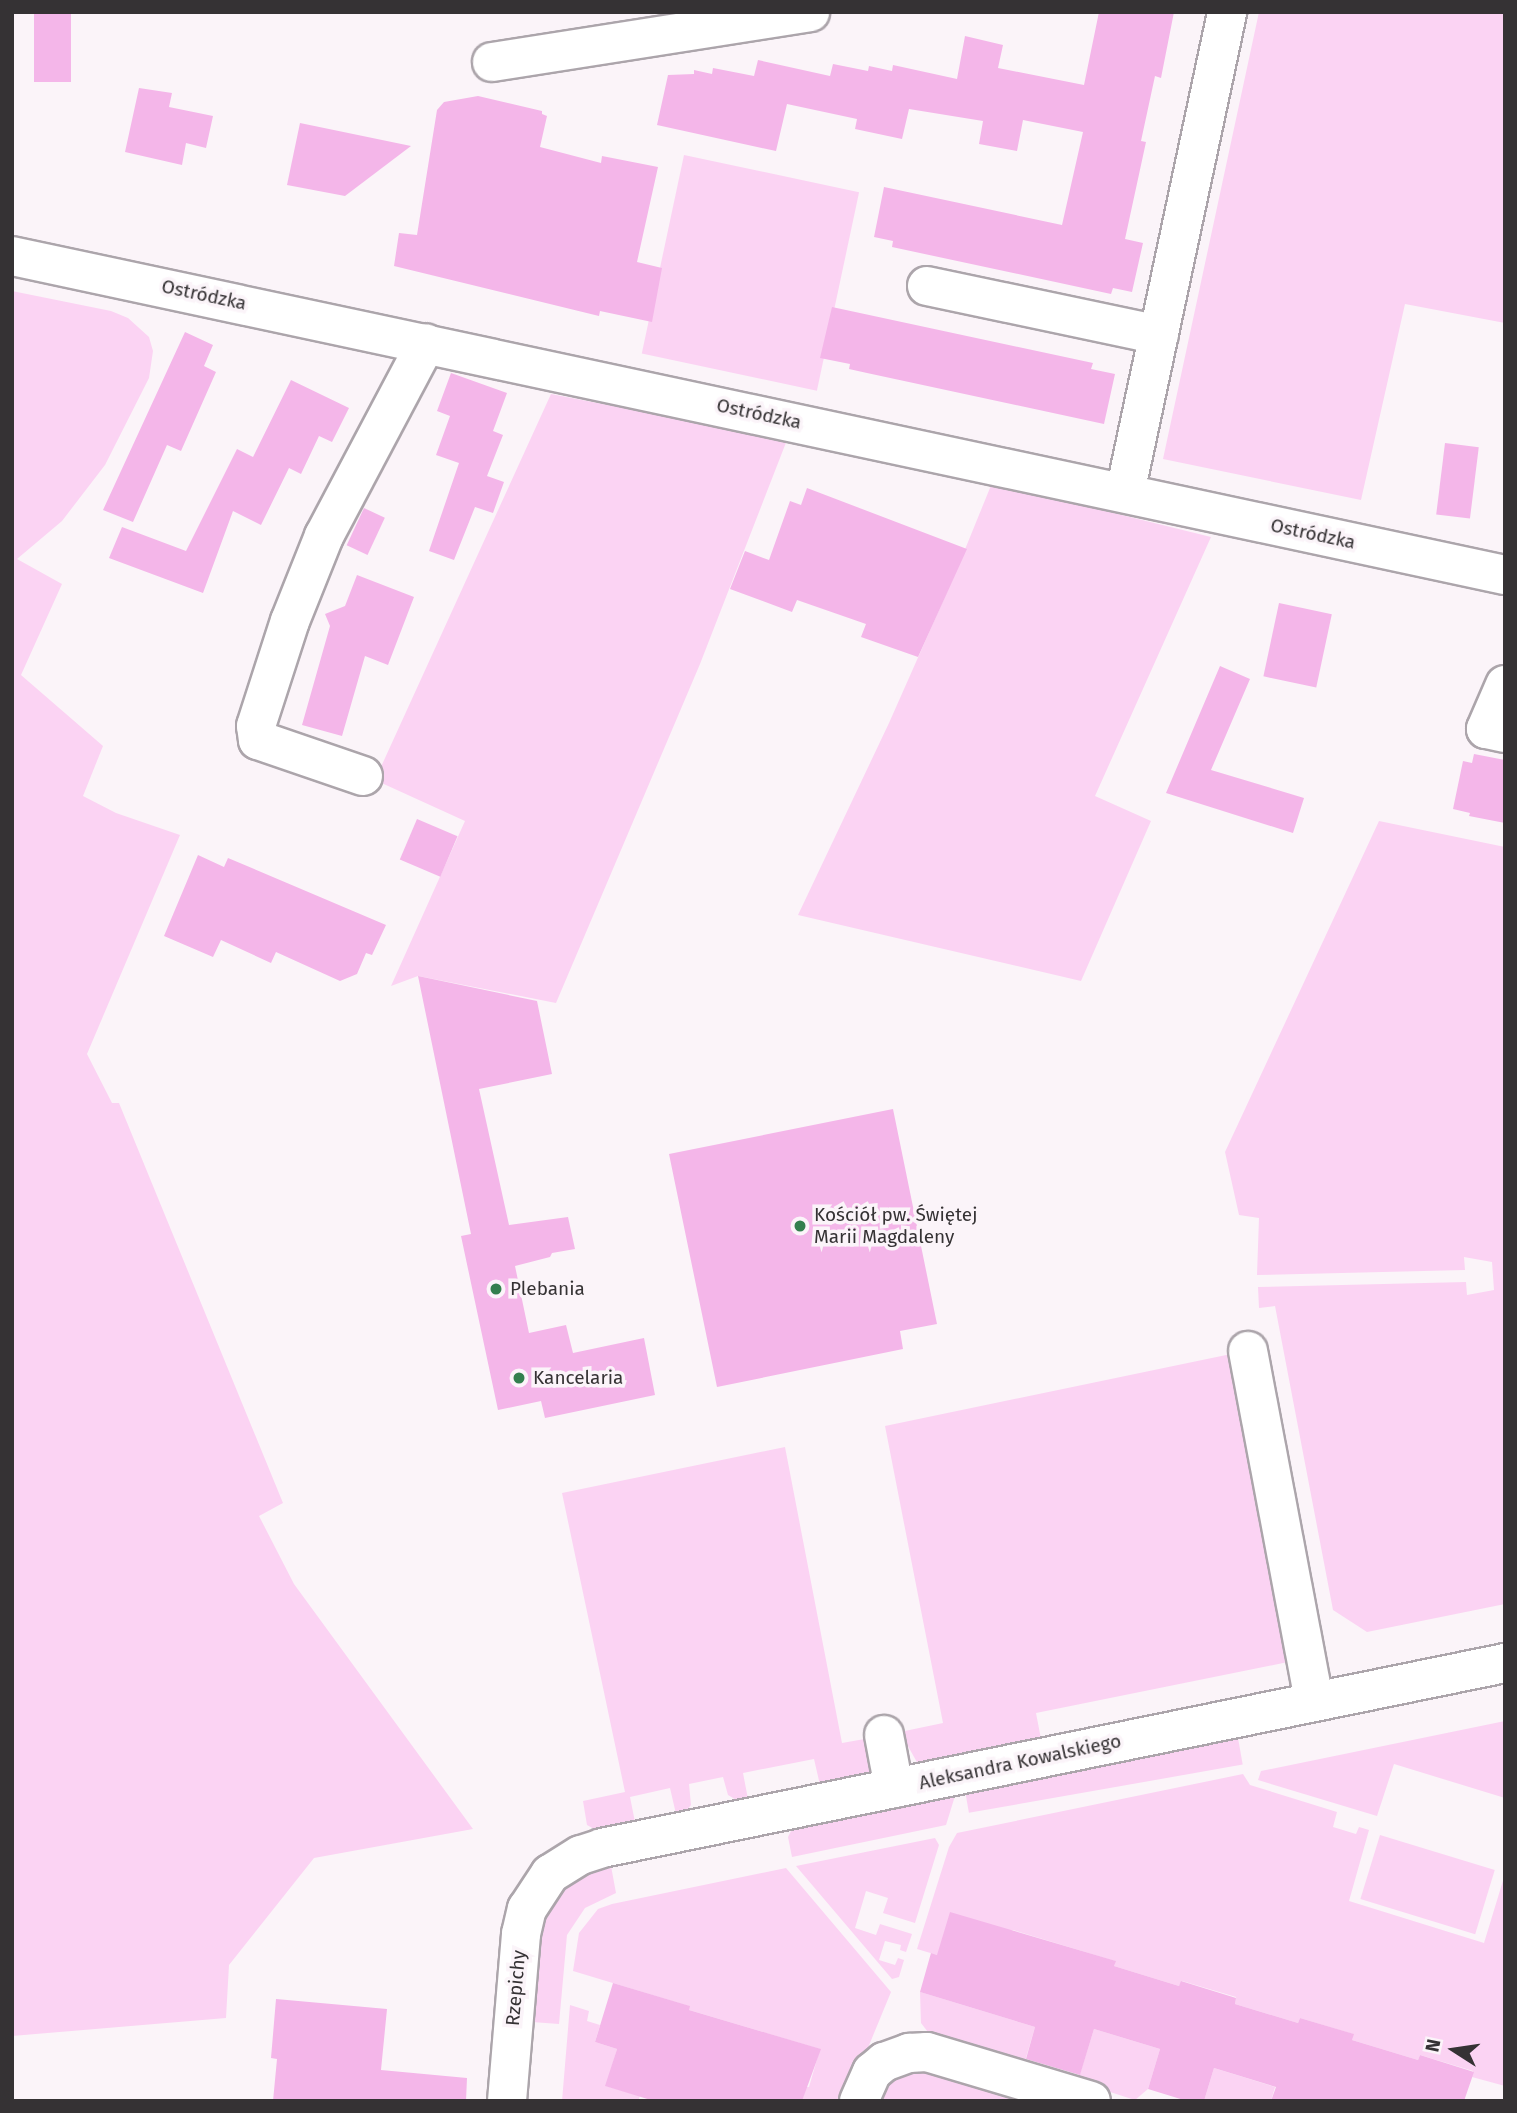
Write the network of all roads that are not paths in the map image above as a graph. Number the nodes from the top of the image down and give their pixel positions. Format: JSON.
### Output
{"nodes":[{"id":1,"x":810,"y":12,"type":"edge"},
{"id":2,"x":1227,"y":12,"type":"edge"},
{"id":3,"x":492,"y":62,"type":"dead end"},
{"id":4,"x":12,"y":256,"type":"edge"},
{"id":5,"x":927,"y":286,"type":"dead end"},
{"id":6,"x":1159,"y":335,"type":"junction"},
{"id":7,"x":426,"y":343,"type":"junction"},
{"id":8,"x":1125,"y":493,"type":"junction"},
{"id":9,"x":1505,"y":575,"type":"edge"},
{"id":10,"x":1505,"y":685,"type":"edge"},
{"id":11,"x":1481,"y":730,"type":"edge"},
{"id":12,"x":363,"y":776,"type":"dead end"},
{"id":13,"x":1248,"y":1351,"type":"dead end"},
{"id":14,"x":1505,"y":1663,"type":"edge"},
{"id":15,"x":1314,"y":1701,"type":"junction"},
{"id":16,"x":884,"y":1735,"type":"dead end"},
{"id":17,"x":894,"y":1788,"type":"junction"},
{"id":18,"x":544,"y":1880,"type":"joint"},
{"id":19,"x":507,"y":2101,"type":"edge"},
{"id":20,"x":859,"y":2101,"type":"edge"},
{"id":21,"x":1091,"y":2101,"type":"edge"}],
"edges":[{"from":1,"to":3,"type":"street"},
{"from":2,"to":6,"type":"street"},
{"from":4,"to":7,"type":"street","name":"Ostródzka"},
{"from":5,"to":6,"type":"street"},
{"from":6,"to":8,"type":"street"},
{"from":7,"to":8,"type":"street","name":"Ostródzka"},
{"from":7,"to":12,"type":"street"},
{"from":8,"to":9,"type":"street","name":"Ostródzka"},
{"from":10,"to":11,"type":"street"},
{"from":13,"to":15,"type":"street"},
{"from":14,"to":15,"type":"street","name":"Aleksandra Kowalskiego"},
{"from":15,"to":17,"type":"street","name":"Aleksandra Kowalskiego"},
{"from":16,"to":17,"type":"street"},
{"from":17,"to":18,"type":"street","name":"Aleksandra Kowalskiego"},
{"from":18,"to":19,"type":"street","name":"Rzepichy"},
{"from":20,"to":21,"type":"street"}]}
